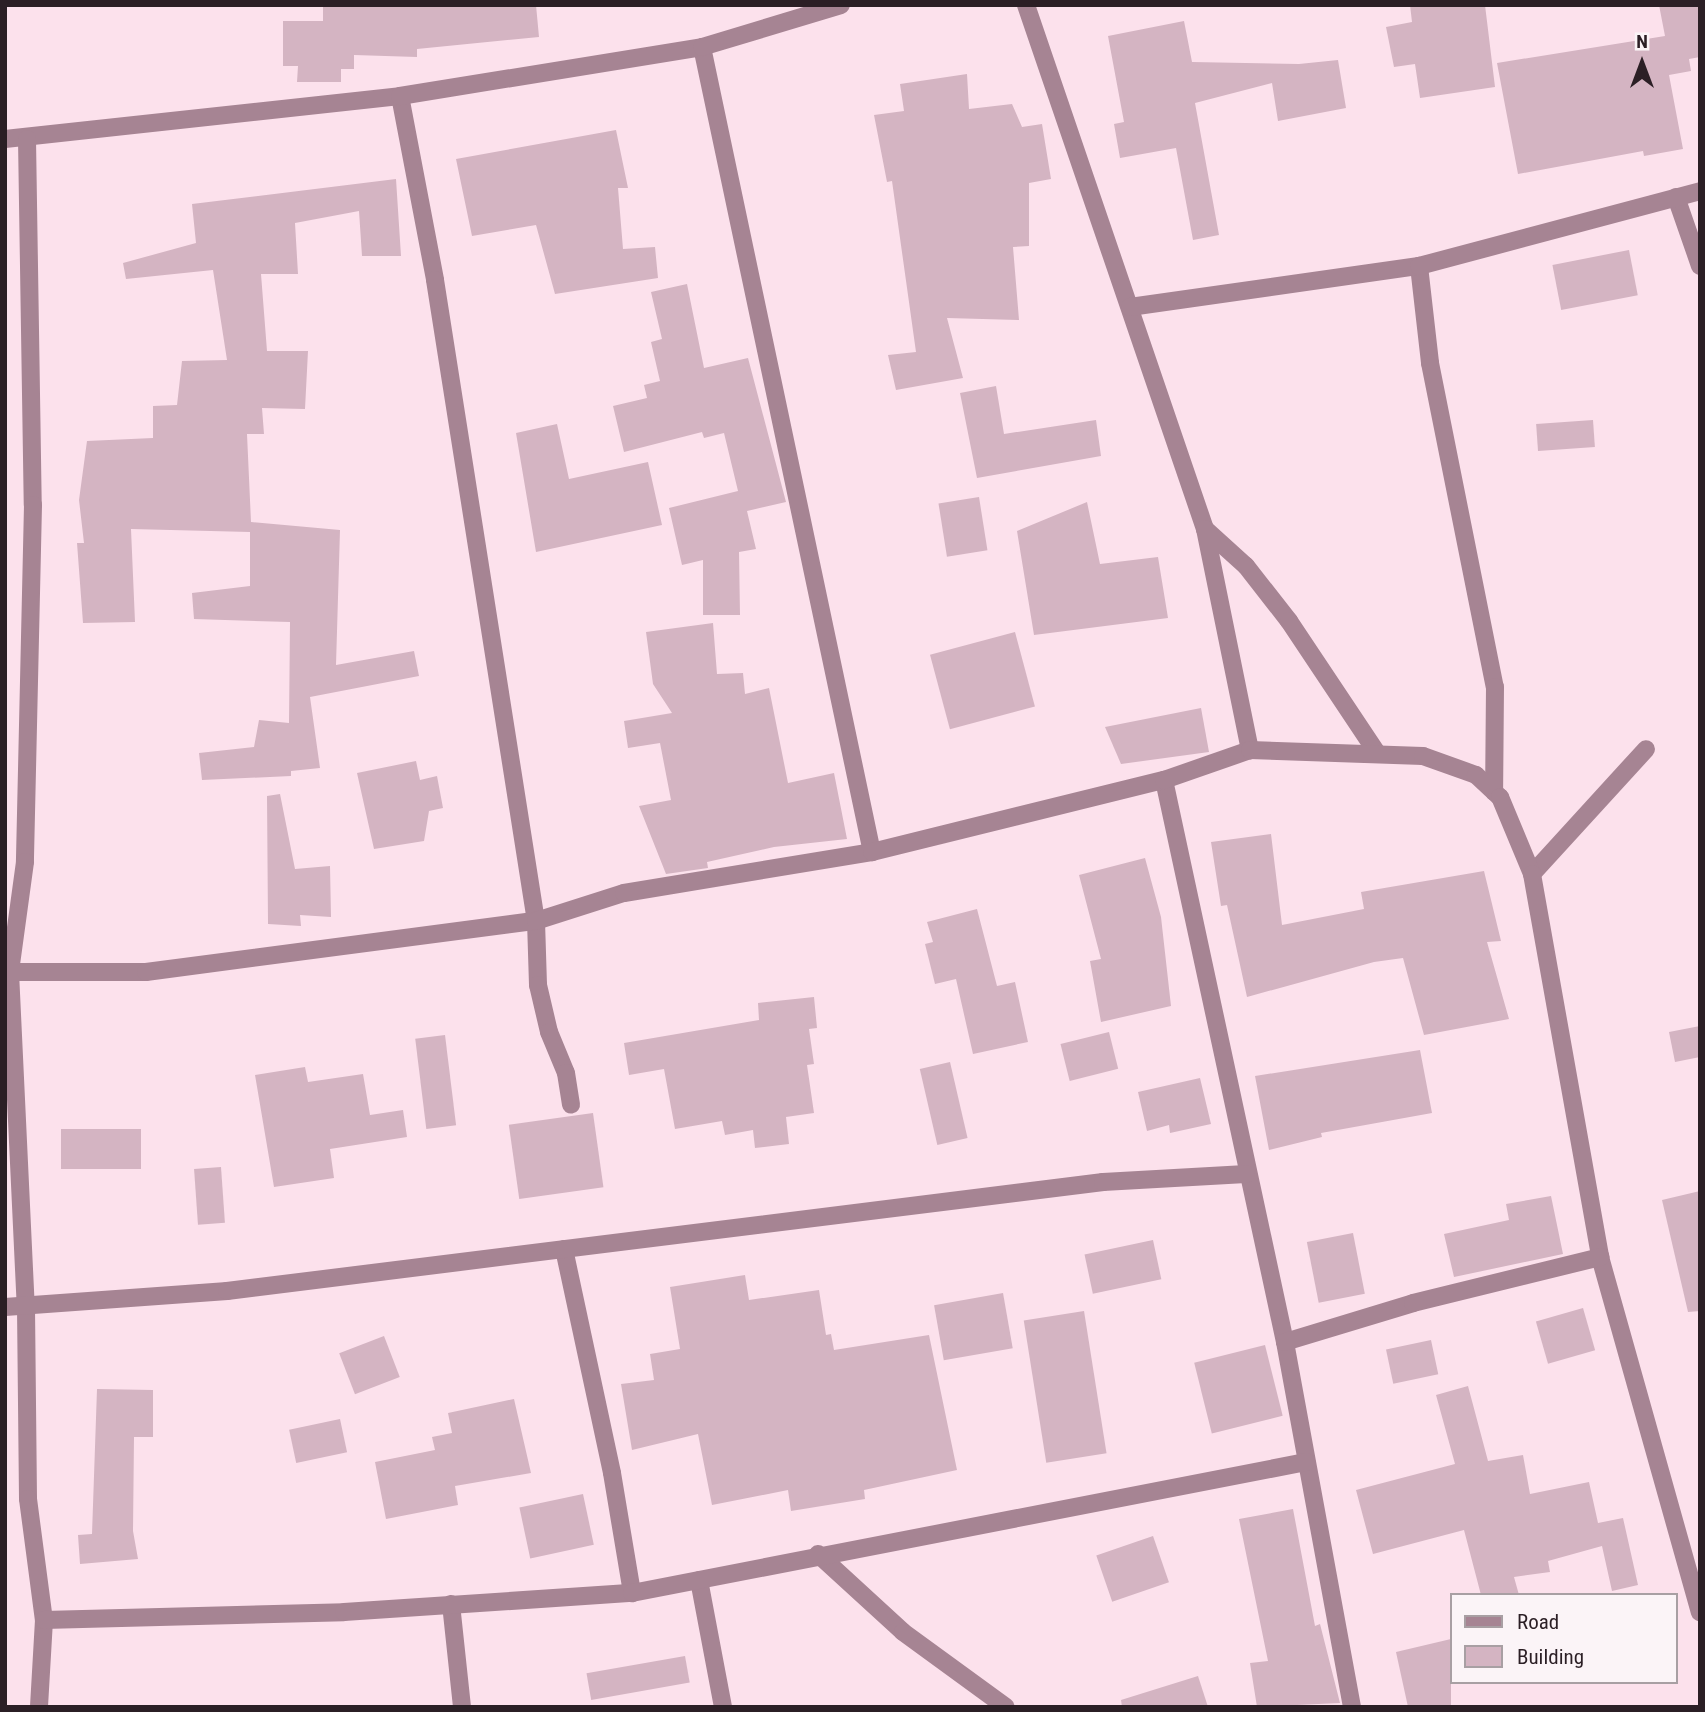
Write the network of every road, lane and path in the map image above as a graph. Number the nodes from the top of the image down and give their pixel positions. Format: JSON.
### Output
{"nodes":[{"id":1,"x":841,"y":5,"type":"edge"},
{"id":2,"x":1026,"y":5,"type":"edge"},
{"id":3,"x":702,"y":47,"type":"junction"},
{"id":4,"x":400,"y":96,"type":"junction"},
{"id":5,"x":5,"y":139,"type":"edge"},
{"id":6,"x":27,"y":139,"type":"junction"},
{"id":7,"x":1700,"y":191,"type":"edge"},
{"id":8,"x":1676,"y":197,"type":"junction"},
{"id":9,"x":1419,"y":266,"type":"junction"},
{"id":10,"x":1700,"y":266,"type":"edge"},
{"id":11,"x":1130,"y":307,"type":"junction"},
{"id":12,"x":1205,"y":529,"type":"junction"},
{"id":13,"x":1646,"y":749,"type":"dead end"},
{"id":14,"x":1250,"y":750,"type":"junction"},
{"id":15,"x":1377,"y":753,"type":"junction"},
{"id":16,"x":1164,"y":780,"type":"junction"},
{"id":17,"x":1494,"y":792,"type":"junction"},
{"id":18,"x":872,"y":852,"type":"junction"},
{"id":19,"x":1532,"y":874,"type":"junction"},
{"id":20,"x":536,"y":921,"type":"junction"},
{"id":21,"x":8,"y":972,"type":"edge"},
{"id":22,"x":571,"y":1105,"type":"dead end"},
{"id":23,"x":1246,"y":1174,"type":"junction"},
{"id":24,"x":564,"y":1249,"type":"junction"},
{"id":25,"x":1600,"y":1257,"type":"junction"},
{"id":26,"x":5,"y":1307,"type":"edge"},
{"id":27,"x":26,"y":1308,"type":"junction"},
{"id":28,"x":1285,"y":1342,"type":"junction"},
{"id":29,"x":1306,"y":1462,"type":"junction"},
{"id":30,"x":818,"y":1554,"type":"junction"},
{"id":31,"x":699,"y":1580,"type":"junction"},
{"id":32,"x":632,"y":1593,"type":"junction"},
{"id":33,"x":451,"y":1604,"type":"junction"},
{"id":34,"x":1700,"y":1612,"type":"edge"},
{"id":35,"x":44,"y":1620,"type":"junction"},
{"id":36,"x":39,"y":1707,"type":"edge"},
{"id":37,"x":462,"y":1707,"type":"edge"},
{"id":38,"x":723,"y":1707,"type":"edge"},
{"id":39,"x":1006,"y":1707,"type":"edge"},
{"id":40,"x":1352,"y":1707,"type":"edge"}],
"edges":[{"from":1,"to":3,"type":"street"},
{"from":2,"to":11,"type":"street"},
{"from":3,"to":4,"type":"street"},
{"from":3,"to":18,"type":"street"},
{"from":4,"to":6,"type":"street"},
{"from":4,"to":20,"type":"street"},
{"from":5,"to":6,"type":"street"},
{"from":6,"to":21,"type":"street"},
{"from":7,"to":8,"type":"street"},
{"from":8,"to":9,"type":"street"},
{"from":8,"to":10,"type":"street"},
{"from":9,"to":11,"type":"street"},
{"from":9,"to":17,"type":"street"},
{"from":11,"to":12,"type":"street"},
{"from":12,"to":14,"type":"street"},
{"from":12,"to":15,"type":"street"},
{"from":13,"to":19,"type":"street"},
{"from":14,"to":15,"type":"street"},
{"from":14,"to":16,"type":"street"},
{"from":15,"to":17,"type":"street"},
{"from":16,"to":18,"type":"street"},
{"from":16,"to":23,"type":"street"},
{"from":17,"to":19,"type":"street"},
{"from":18,"to":20,"type":"street"},
{"from":19,"to":25,"type":"street"},
{"from":20,"to":21,"type":"street"},
{"from":20,"to":22,"type":"street"},
{"from":21,"to":27,"type":"street"},
{"from":23,"to":24,"type":"street"},
{"from":23,"to":28,"type":"street"},
{"from":24,"to":27,"type":"street"},
{"from":24,"to":32,"type":"street"},
{"from":25,"to":28,"type":"street"},
{"from":25,"to":34,"type":"street"},
{"from":26,"to":27,"type":"street"},
{"from":27,"to":35,"type":"street"},
{"from":28,"to":29,"type":"street"},
{"from":29,"to":30,"type":"street"},
{"from":29,"to":40,"type":"street"},
{"from":30,"to":31,"type":"street"},
{"from":30,"to":39,"type":"street"},
{"from":31,"to":32,"type":"street"},
{"from":31,"to":38,"type":"street"},
{"from":32,"to":33,"type":"street"},
{"from":33,"to":35,"type":"street"},
{"from":33,"to":37,"type":"street"},
{"from":35,"to":36,"type":"street"}]}
